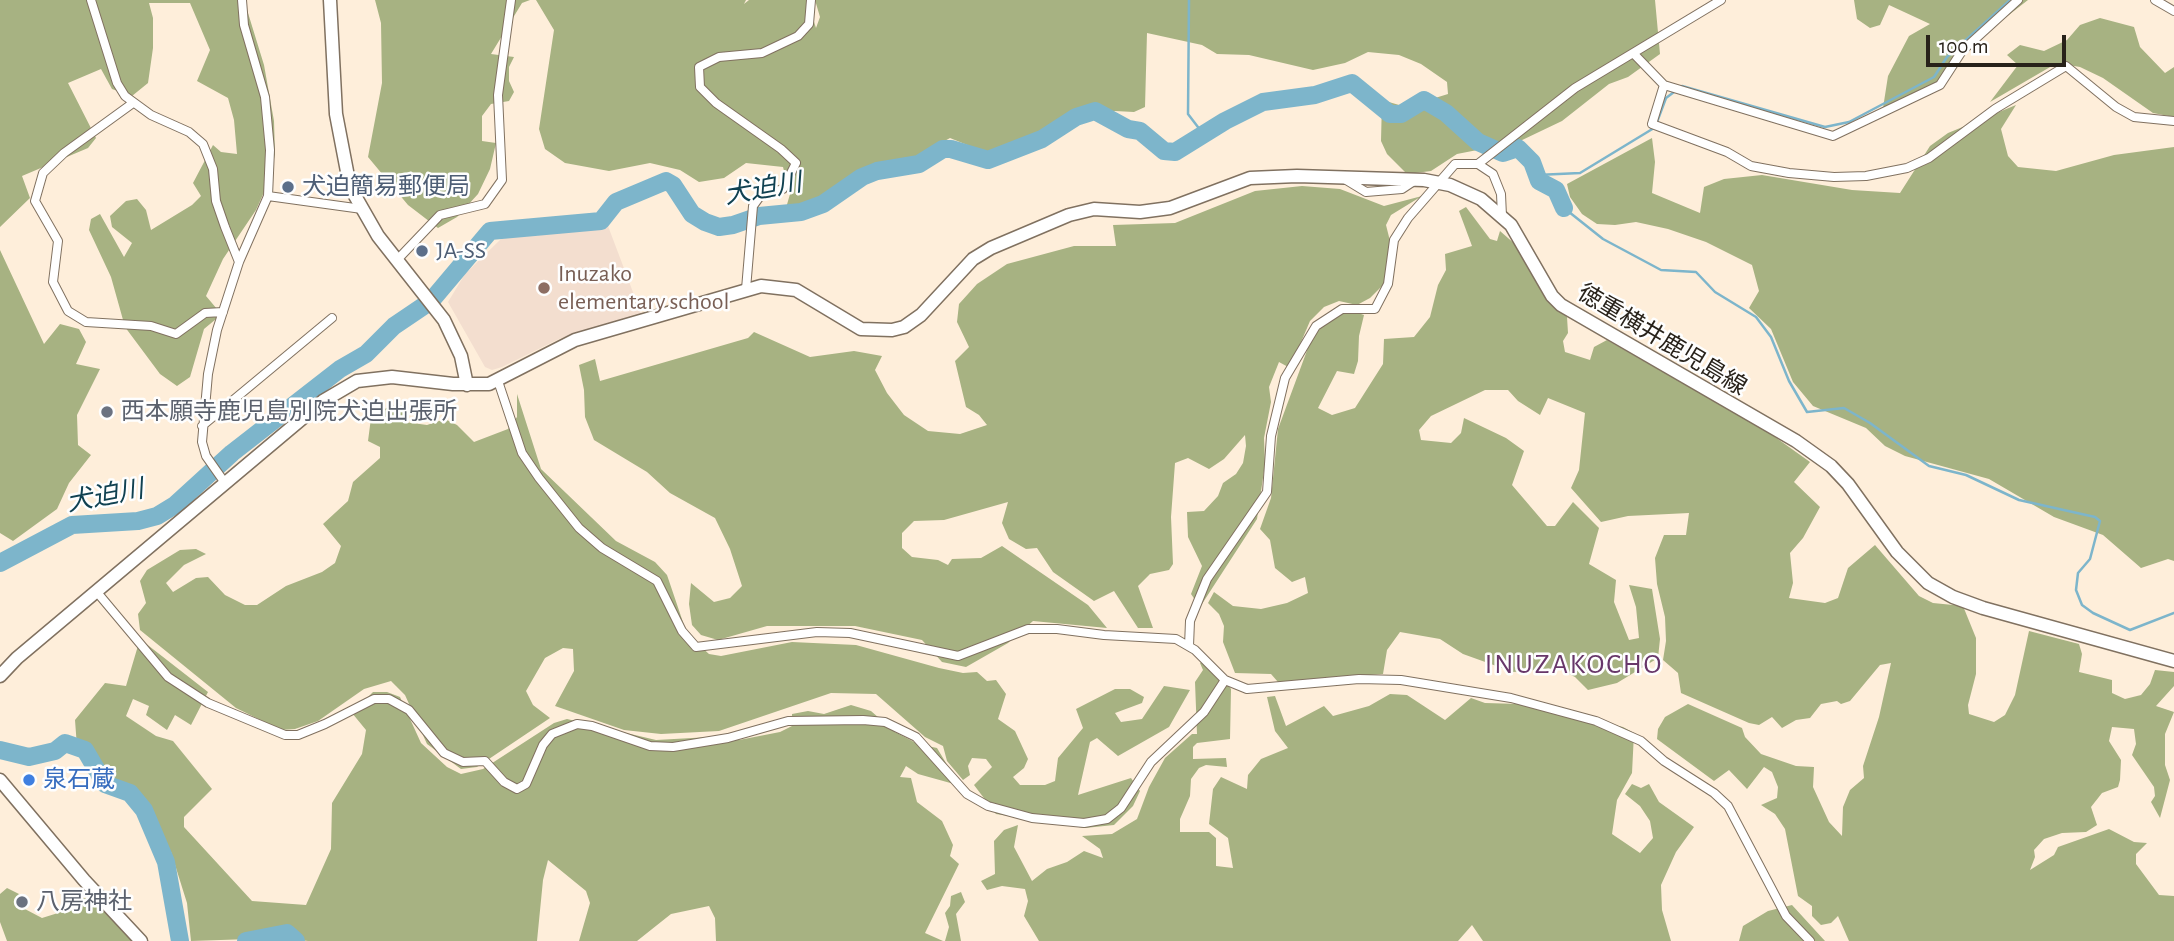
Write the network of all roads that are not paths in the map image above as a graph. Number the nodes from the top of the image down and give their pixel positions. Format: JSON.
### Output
{"nodes":[{"id":1,"x":91,"y":0,"type":"edge"},
{"id":2,"x":242,"y":0,"type":"edge"},
{"id":3,"x":330,"y":0,"type":"edge"},
{"id":4,"x":511,"y":0,"type":"edge"},
{"id":5,"x":811,"y":0,"type":"edge"},
{"id":6,"x":1719,"y":0,"type":"edge"},
{"id":7,"x":2018,"y":0,"type":"edge"},
{"id":8,"x":2155,"y":0,"type":"edge"},
{"id":9,"x":2174,"y":11,"type":"edge"},
{"id":10,"x":1634,"y":54,"type":"junction"},
{"id":11,"x":1664,"y":85,"type":"junction"},
{"id":12,"x":132,"y":103,"type":"junction"},
{"id":13,"x":2174,"y":121,"type":"edge"},
{"id":14,"x":1478,"y":164,"type":"junction"},
{"id":15,"x":1437,"y":182,"type":"junction"},
{"id":16,"x":268,"y":196,"type":"junction"},
{"id":17,"x":362,"y":209,"type":"junction"},
{"id":18,"x":1502,"y":216,"type":"junction"},
{"id":19,"x":397,"y":260,"type":"junction"},
{"id":20,"x":239,"y":262,"type":"junction"},
{"id":21,"x":746,"y":289,"type":"junction"},
{"id":22,"x":223,"y":312,"type":"junction"},
{"id":23,"x":332,"y":318,"type":"dead end"},
{"id":24,"x":499,"y":381,"type":"junction"},
{"id":25,"x":467,"y":385,"type":"junction"},
{"id":26,"x":202,"y":426,"type":"junction"},
{"id":27,"x":225,"y":483,"type":"junction"},
{"id":28,"x":96,"y":591,"type":"junction"},
{"id":29,"x":1189,"y":646,"type":"junction"},
{"id":30,"x":2174,"y":661,"type":"edge"},
{"id":31,"x":0,"y":676,"type":"edge"},
{"id":32,"x":1225,"y":680,"type":"junction"},
{"id":33,"x":0,"y":780,"type":"edge"},
{"id":34,"x":141,"y":941,"type":"edge"},
{"id":35,"x":1810,"y":941,"type":"edge"}],
"edges":[{"from":1,"to":12,"type":"street"},
{"from":2,"to":16,"type":"street"},
{"from":3,"to":17,"type":"main road"},
{"from":4,"to":19,"type":"street"},
{"from":5,"to":21,"type":"street"},
{"from":6,"to":10,"type":"street"},
{"from":7,"to":11,"type":"street"},
{"from":8,"to":9,"type":"street"},
{"from":10,"to":11,"type":"street"},
{"from":10,"to":14,"type":"street"},
{"from":11,"to":13,"type":"street"},
{"from":12,"to":20,"type":"street"},
{"from":12,"to":22,"type":"street"},
{"from":14,"to":15,"type":"street"},
{"from":14,"to":18,"type":"street"},
{"from":15,"to":18,"type":"main road","name":"徳重横井鹿児島線"},
{"from":15,"to":21,"type":"main road","name":"徳重横井鹿児島線"},
{"from":15,"to":29,"type":"street"},
{"from":16,"to":17,"type":"street"},
{"from":16,"to":20,"type":"street"},
{"from":17,"to":19,"type":"main road"},
{"from":18,"to":30,"type":"main road","name":"徳重横井鹿児島線"},
{"from":19,"to":25,"type":"main road"},
{"from":20,"to":22,"type":"street"},
{"from":21,"to":24,"type":"main road","name":"徳重横井鹿児島線"},
{"from":22,"to":26,"type":"street"},
{"from":23,"to":26,"type":"street"},
{"from":24,"to":25,"type":"main road","name":"徳重横井鹿児島線"},
{"from":24,"to":29,"type":"street"},
{"from":25,"to":27,"type":"main road","name":"徳重横井鹿児島線"},
{"from":26,"to":27,"type":"street"},
{"from":27,"to":28,"type":"main road","name":"徳重横井鹿児島線"},
{"from":28,"to":31,"type":"main road","name":"徳重横井鹿児島線"},
{"from":28,"to":32,"type":"street"},
{"from":29,"to":32,"type":"street"},
{"from":32,"to":35,"type":"street"},
{"from":33,"to":34,"type":"main road"}]}
